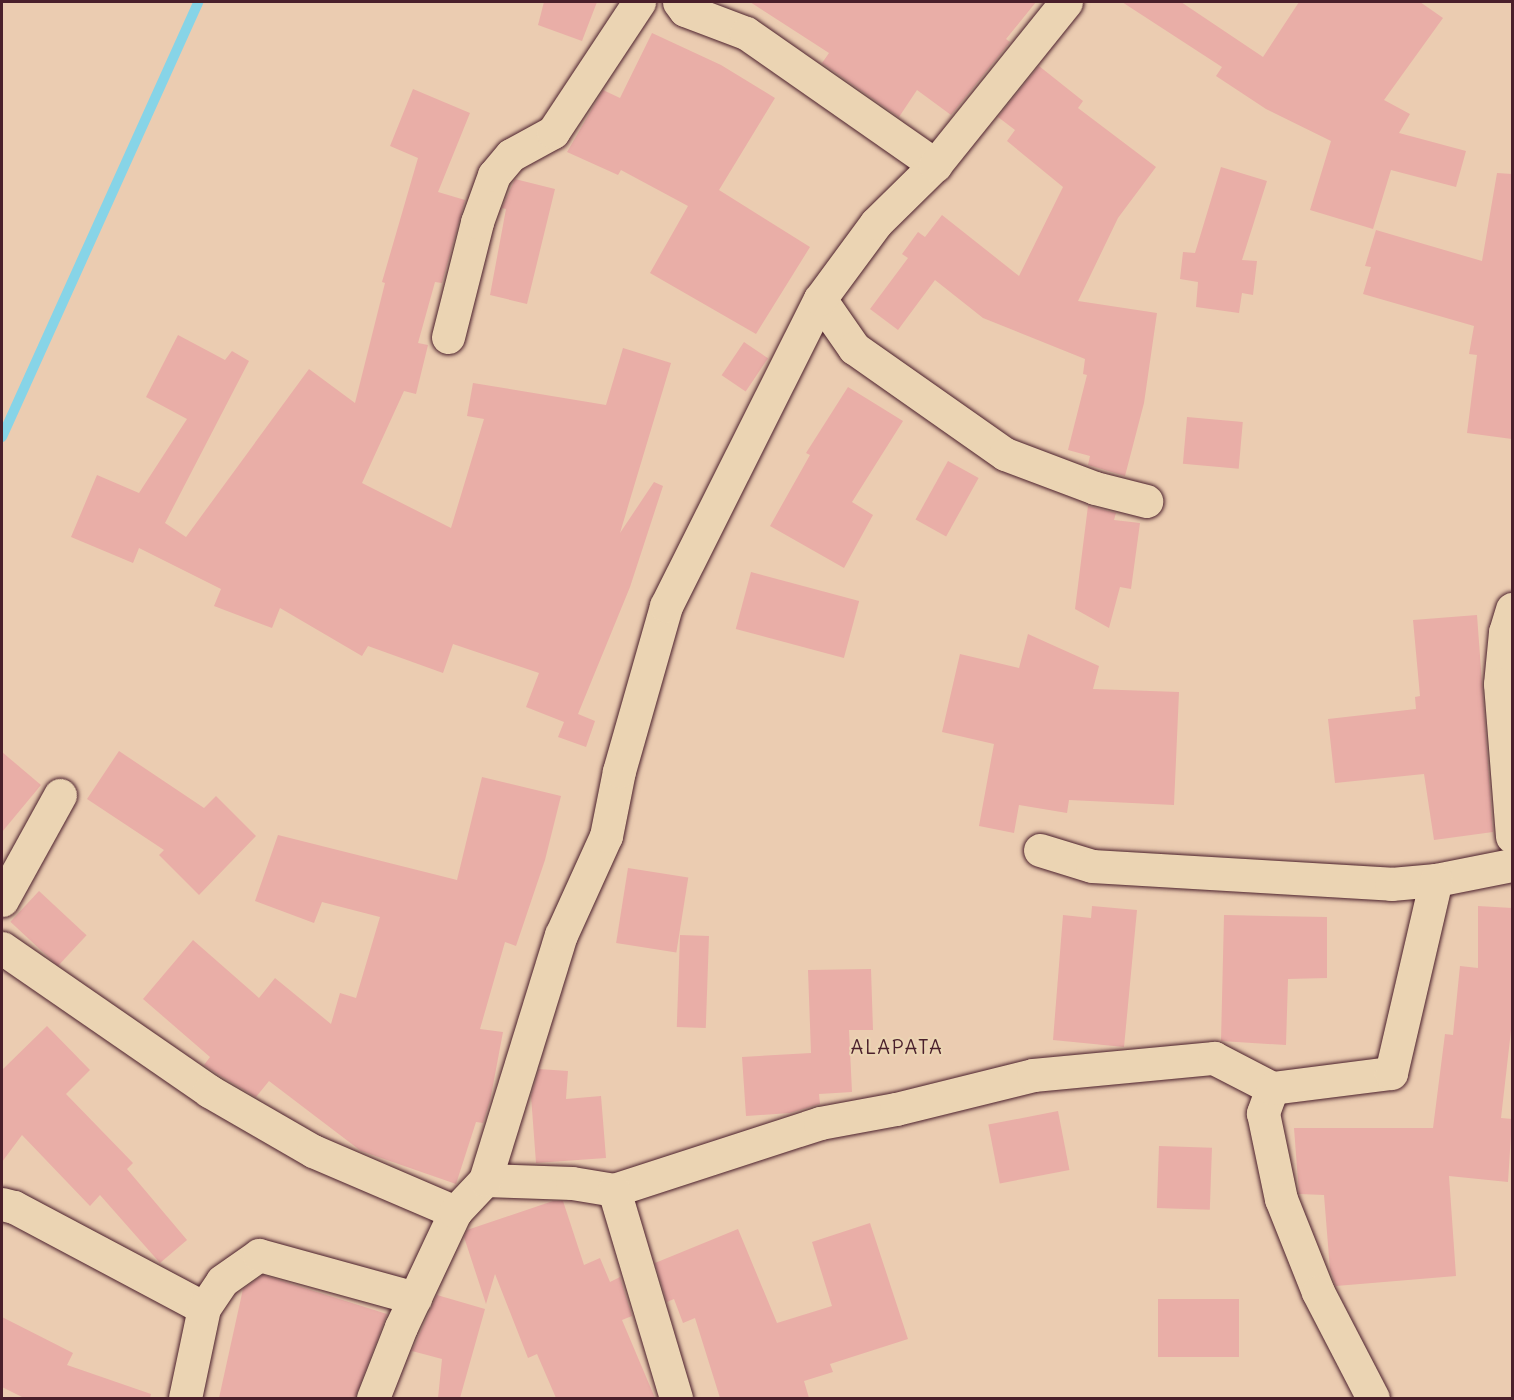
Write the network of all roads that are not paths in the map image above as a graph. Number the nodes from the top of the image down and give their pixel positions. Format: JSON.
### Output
{"nodes":[{"id":1,"x":639,"y":2,"type":"edge"},
{"id":2,"x":679,"y":2,"type":"edge"},
{"id":3,"x":1066,"y":2,"type":"edge"},
{"id":4,"x":935,"y":165,"type":"junction"},
{"id":5,"x":820,"y":299,"type":"junction"},
{"id":6,"x":448,"y":337,"type":"dead end"},
{"id":7,"x":1146,"y":501,"type":"dead end"},
{"id":8,"x":1512,"y":609,"type":"edge"},
{"id":9,"x":60,"y":795,"type":"dead end"},
{"id":10,"x":1512,"y":837,"type":"edge"},
{"id":11,"x":1040,"y":850,"type":"dead end"},
{"id":12,"x":1512,"y":865,"type":"edge"},
{"id":13,"x":1436,"y":880,"type":"junction"},
{"id":14,"x":2,"y":900,"type":"edge"},
{"id":15,"x":2,"y":948,"type":"edge"},
{"id":16,"x":1272,"y":1088,"type":"junction"},
{"id":17,"x":485,"y":1180,"type":"junction"},
{"id":18,"x":614,"y":1190,"type":"junction"},
{"id":19,"x":2,"y":1204,"type":"edge"},
{"id":20,"x":455,"y":1212,"type":"junction"},
{"id":21,"x":415,"y":1298,"type":"junction"},
{"id":22,"x":204,"y":1308,"type":"junction"},
{"id":23,"x":185,"y":1398,"type":"edge"},
{"id":24,"x":373,"y":1398,"type":"edge"},
{"id":25,"x":676,"y":1398,"type":"edge"},
{"id":26,"x":1373,"y":1398,"type":"edge"}],
"edges":[{"from":1,"to":6,"type":"street"},
{"from":2,"to":4,"type":"street"},
{"from":3,"to":4,"type":"street"},
{"from":4,"to":5,"type":"street"},
{"from":5,"to":7,"type":"street"},
{"from":5,"to":17,"type":"street"},
{"from":8,"to":10,"type":"street"},
{"from":9,"to":14,"type":"street"},
{"from":11,"to":13,"type":"street"},
{"from":12,"to":13,"type":"street"},
{"from":13,"to":16,"type":"street"},
{"from":15,"to":20,"type":"street"},
{"from":16,"to":18,"type":"street"},
{"from":16,"to":26,"type":"street"},
{"from":17,"to":18,"type":"street"},
{"from":17,"to":20,"type":"street"},
{"from":18,"to":25,"type":"street"},
{"from":19,"to":22,"type":"street"},
{"from":20,"to":21,"type":"street"},
{"from":21,"to":22,"type":"street"},
{"from":21,"to":24,"type":"street"},
{"from":22,"to":23,"type":"street"}]}
